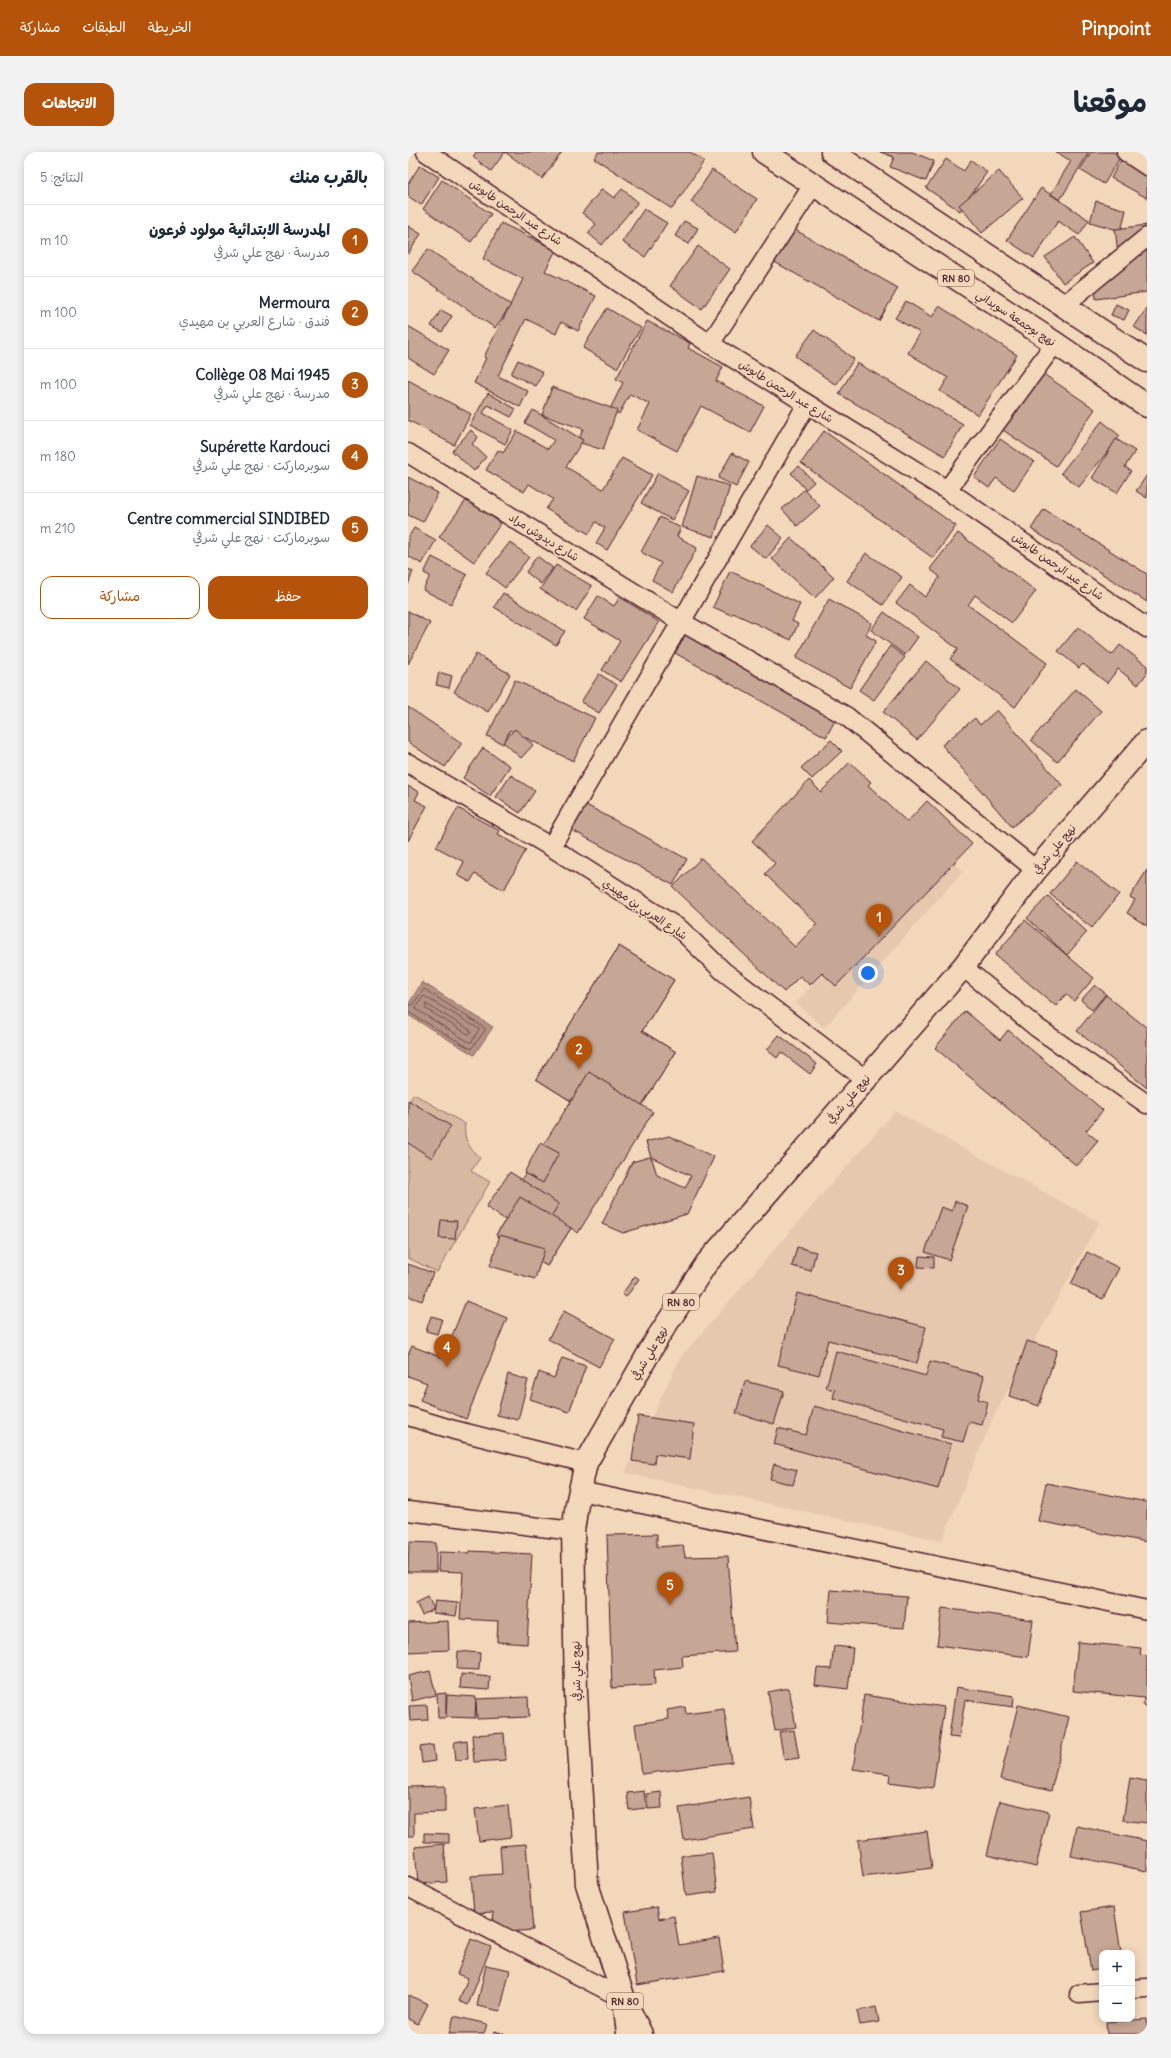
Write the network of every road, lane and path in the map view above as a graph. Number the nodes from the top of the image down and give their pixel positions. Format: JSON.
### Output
{"nodes":[{"id":1,"x":426,"y":152,"type":"edge"},
{"id":2,"x":764,"y":152,"type":"edge"},
{"id":3,"x":832,"y":152,"type":"edge"},
{"id":4,"x":1126,"y":152,"type":"edge"},
{"id":5,"x":1147,"y":166,"type":"edge"},
{"id":6,"x":813,"y":185,"type":"junction"},
{"id":7,"x":1147,"y":237,"type":"edge"},
{"id":8,"x":1064,"y":304,"type":"junction"},
{"id":9,"x":1055,"y":343,"type":"junction"},
{"id":10,"x":710,"y":344,"type":"junction"},
{"id":11,"x":1147,"y":361,"type":"edge"},
{"id":12,"x":807,"y":404,"type":"junction"},
{"id":13,"x":1147,"y":406,"type":"edge"},
{"id":14,"x":408,"y":453,"type":"edge"},
{"id":15,"x":947,"y":490,"type":"junction"},
{"id":16,"x":680,"y":621,"type":"junction"},
{"id":17,"x":1147,"y":628,"type":"edge"},
{"id":18,"x":1147,"y":741,"type":"edge"},
{"id":19,"x":408,"y":763,"type":"edge"},
{"id":20,"x":551,"y":847,"type":"junction"},
{"id":21,"x":1036,"y":870,"type":"junction"},
{"id":22,"x":964,"y":967,"type":"junction"},
{"id":23,"x":865,"y":1079,"type":"junction"},
{"id":24,"x":1147,"y":1104,"type":"edge"},
{"id":25,"x":408,"y":1416,"type":"edge"},
{"id":26,"x":586,"y":1463,"type":"junction"},
{"id":27,"x":580,"y":1491,"type":"junction"},
{"id":28,"x":408,"y":1511,"type":"edge"},
{"id":29,"x":573,"y":1531,"type":"junction"},
{"id":30,"x":1147,"y":1610,"type":"edge"},
{"id":31,"x":408,"y":1888,"type":"edge"},
{"id":32,"x":1147,"y":1988,"type":"edge"},
{"id":33,"x":1135,"y":1989,"type":"edge"},
{"id":34,"x":1099,"y":1992,"type":"edge"},
{"id":35,"x":1078,"y":1994,"type":"dead end"},
{"id":36,"x":624,"y":1999,"type":"junction"},
{"id":37,"x":628,"y":2034,"type":"edge"},
{"id":38,"x":642,"y":2034,"type":"edge"}],
"edges":[{"from":1,"to":10,"type":"street","name":"شارع عبد الرحمن طابوش"},
{"from":2,"to":6,"type":"main road","name":"نهج بوجمعة سويداني","number":"RN 80"},
{"from":3,"to":8,"type":"main road"},
{"from":4,"to":5,"type":"street"},
{"from":6,"to":9,"type":"main road","name":"نهج بوجمعة سويداني","number":"RN 80"},
{"from":6,"to":10,"type":"street"},
{"from":7,"to":8,"type":"street"},
{"from":8,"to":11,"type":"main road"},
{"from":9,"to":13,"type":"main road","name":"نهج بوجمعة سويداني","number":"RN 80"},
{"from":9,"to":15,"type":"street"},
{"from":10,"to":12,"type":"street","name":"شارع عبد الرحمن طابوش"},
{"from":12,"to":15,"type":"street","name":"شارع عبد الرحمن طابوش"},
{"from":12,"to":16,"type":"street"},
{"from":14,"to":16,"type":"street","name":"شارع ديدوش مراد"},
{"from":15,"to":17,"type":"street","name":"شارع عبد الرحمن طابوش"},
{"from":16,"to":20,"type":"street"},
{"from":16,"to":21,"type":"street","name":"شارع ديدوش مراد"},
{"from":18,"to":21,"type":"main road","name":"نهج علي شرفي","number":"RN 80"},
{"from":19,"to":20,"type":"street","name":"شارع العربي بن مهيدي"},
{"from":20,"to":23,"type":"street","name":"شارع العربي بن مهيدي"},
{"from":21,"to":22,"type":"main road","name":"نهج علي شرفي","number":"RN 80"},
{"from":22,"to":23,"type":"main road","name":"نهج علي شرفي","number":"RN 80"},
{"from":22,"to":24,"type":"street"},
{"from":23,"to":26,"type":"main road","name":"نهج علي شرفي","number":"RN 80"},
{"from":25,"to":26,"type":"street"},
{"from":26,"to":27,"type":"main road","name":"نهج علي شرفي","number":"RN 80"},
{"from":27,"to":29,"type":"main road","name":"نهج علي شرفي","number":"RN 80"},
{"from":27,"to":30,"type":"street"},
{"from":28,"to":29,"type":"street"},
{"from":29,"to":36,"type":"main road","name":"نهج علي شرفي","number":"RN 80"},
{"from":31,"to":36,"type":"street"},
{"from":32,"to":33,"type":"street"},
{"from":34,"to":35,"type":"street"},
{"from":36,"to":37,"type":"main road","name":"نهج علي شرفي","number":"RN 80"},
{"from":36,"to":38,"type":"main road","name":"نهج علي شرفي","number":"RN 80"}]}
